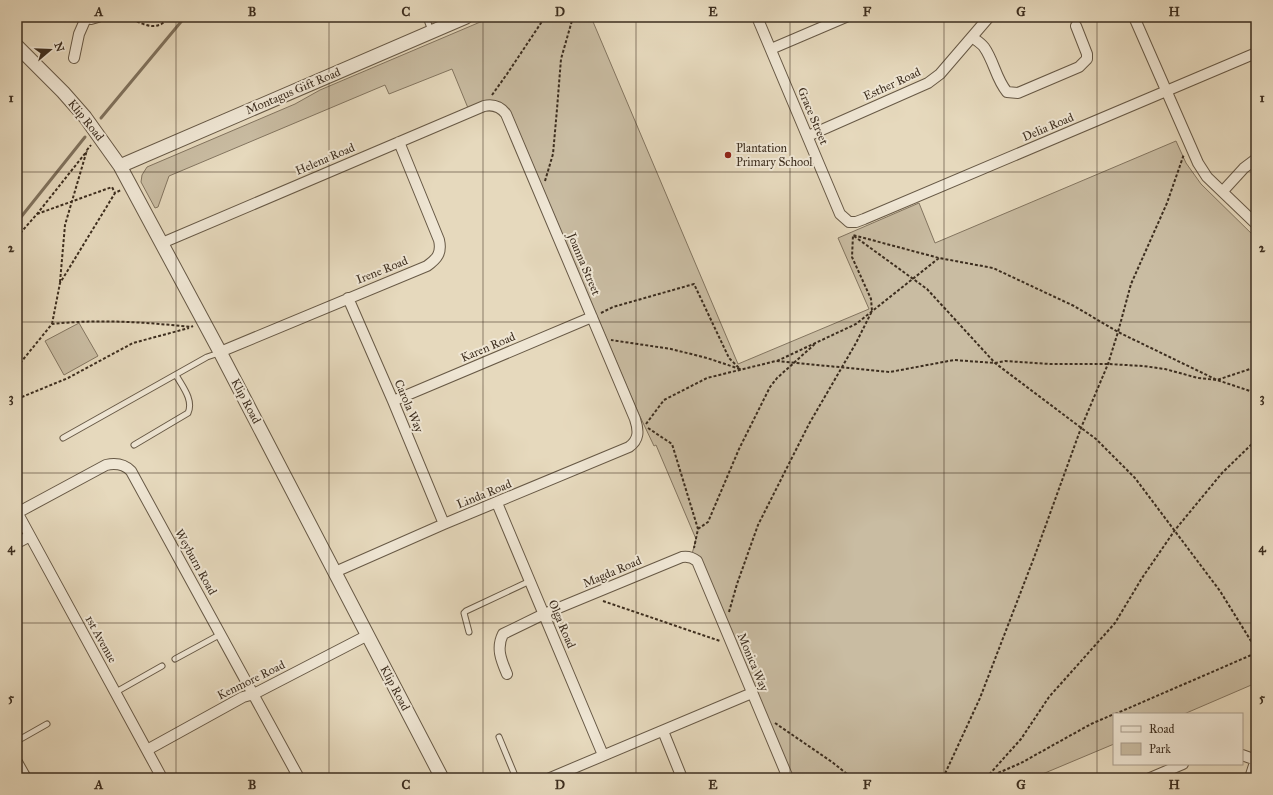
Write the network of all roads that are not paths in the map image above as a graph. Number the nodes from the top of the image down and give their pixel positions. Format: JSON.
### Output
{"nodes":[{"id":1,"x":85,"y":17,"type":"edge"},
{"id":2,"x":98,"y":17,"type":"edge"},
{"id":3,"x":466,"y":17,"type":"edge"},
{"id":4,"x":757,"y":17,"type":"edge"},
{"id":5,"x":846,"y":17,"type":"edge"},
{"id":6,"x":989,"y":17,"type":"edge"},
{"id":7,"x":1134,"y":17,"type":"edge"},
{"id":8,"x":428,"y":23,"type":"edge"},
{"id":9,"x":1076,"y":26,"type":"dead end"},
{"id":10,"x":972,"y":37,"type":"junction"},
{"id":11,"x":17,"y":46,"type":"edge"},
{"id":12,"x":771,"y":49,"type":"junction"},
{"id":13,"x":1256,"y":52,"type":"edge"},
{"id":14,"x":74,"y":58,"type":"dead end"},
{"id":15,"x":1165,"y":91,"type":"junction"},
{"id":16,"x":499,"y":107,"type":"joint"},
{"id":17,"x":808,"y":136,"type":"junction"},
{"id":18,"x":399,"y":142,"type":"junction"},
{"id":19,"x":1256,"y":159,"type":"edge"},
{"id":20,"x":120,"y":166,"type":"junction"},
{"id":21,"x":1223,"y":191,"type":"junction"},
{"id":22,"x":849,"y":222,"type":"joint"},
{"id":23,"x":1256,"y":224,"type":"edge"},
{"id":24,"x":162,"y":243,"type":"junction"},
{"id":25,"x":348,"y":298,"type":"junction"},
{"id":26,"x":592,"y":317,"type":"junction"},
{"id":27,"x":220,"y":352,"type":"junction"},
{"id":28,"x":176,"y":375,"type":"junction"},
{"id":29,"x":393,"y":401,"type":"junction"},
{"id":30,"x":638,"y":435,"type":"joint"},
{"id":31,"x":63,"y":438,"type":"dead end"},
{"id":32,"x":134,"y":445,"type":"dead end"},
{"id":33,"x":497,"y":503,"type":"junction"},
{"id":34,"x":17,"y":512,"type":"edge"},
{"id":35,"x":444,"y":524,"type":"junction"},
{"id":36,"x":30,"y":536,"type":"junction"},
{"id":37,"x":17,"y":543,"type":"edge"},
{"id":38,"x":692,"y":557,"type":"joint"},
{"id":39,"x":335,"y":572,"type":"junction"},
{"id":40,"x":530,"y":581,"type":"junction"},
{"id":41,"x":544,"y":614,"type":"junction"},
{"id":42,"x":468,"y":632,"type":"dead end"},
{"id":43,"x":221,"y":634,"type":"junction"},
{"id":44,"x":368,"y":635,"type":"junction"},
{"id":45,"x":175,"y":659,"type":"dead end"},
{"id":46,"x":162,"y":666,"type":"dead end"},
{"id":47,"x":507,"y":674,"type":"dead end"},
{"id":48,"x":116,"y":692,"type":"junction"},
{"id":49,"x":752,"y":693,"type":"junction"},
{"id":50,"x":254,"y":694,"type":"junction"},
{"id":51,"x":47,"y":724,"type":"dead end"},
{"id":52,"x":663,"y":731,"type":"junction"},
{"id":53,"x":499,"y":737,"type":"dead end"},
{"id":54,"x":17,"y":741,"type":"edge"},
{"id":55,"x":147,"y":750,"type":"junction"},
{"id":56,"x":1243,"y":755,"type":"edge"},
{"id":57,"x":603,"y":756,"type":"junction"},
{"id":58,"x":1256,"y":759,"type":"edge"},
{"id":59,"x":17,"y":762,"type":"edge"},
{"id":60,"x":1181,"y":765,"type":"edge"},
{"id":61,"x":555,"y":777,"type":"edge"},
{"id":62,"x":26,"y":778,"type":"edge"},
{"id":63,"x":162,"y":778,"type":"edge"},
{"id":64,"x":299,"y":778,"type":"edge"},
{"id":65,"x":442,"y":778,"type":"edge"},
{"id":66,"x":516,"y":778,"type":"edge"},
{"id":67,"x":682,"y":778,"type":"edge"},
{"id":68,"x":788,"y":778,"type":"edge"},
{"id":69,"x":1150,"y":778,"type":"edge"},
{"id":70,"x":1250,"y":778,"type":"edge"}],
"edges":[{"from":1,"to":2,"type":"street"},
{"from":1,"to":14,"type":"street"},
{"from":3,"to":8,"type":"street","name":"Montagus Gift Road"},
{"from":4,"to":12,"type":"street","name":"Grace Street"},
{"from":5,"to":12,"type":"street"},
{"from":6,"to":10,"type":"street","name":"Esther Road"},
{"from":7,"to":15,"type":"street"},
{"from":8,"to":20,"type":"street","name":"Montagus Gift Road"},
{"from":9,"to":10,"type":"street"},
{"from":10,"to":17,"type":"street","name":"Esther Road"},
{"from":11,"to":20,"type":"street","name":"Klip Road"},
{"from":12,"to":17,"type":"street","name":"Grace Street"},
{"from":13,"to":15,"type":"street","name":"Delia Road"},
{"from":15,"to":21,"type":"street"},
{"from":15,"to":22,"type":"street","name":"Delia Road"},
{"from":16,"to":18,"type":"street","name":"Helena Road"},
{"from":16,"to":26,"type":"street","name":"Joanna Street"},
{"from":17,"to":22,"type":"street","name":"Grace Street"},
{"from":18,"to":24,"type":"street","name":"Helena Road"},
{"from":18,"to":25,"type":"street","name":"Irene Road"},
{"from":19,"to":21,"type":"street"},
{"from":20,"to":24,"type":"street","name":"Klip Road"},
{"from":21,"to":23,"type":"street"},
{"from":24,"to":27,"type":"street","name":"Klip Road"},
{"from":25,"to":27,"type":"street","name":"Irene Road"},
{"from":25,"to":29,"type":"street","name":"Carola Way"},
{"from":26,"to":29,"type":"street","name":"Karen Road"},
{"from":26,"to":30,"type":"street","name":"Joanna Street"},
{"from":27,"to":28,"type":"lane"},
{"from":27,"to":39,"type":"street","name":"Klip Road"},
{"from":28,"to":31,"type":"lane"},
{"from":28,"to":32,"type":"lane"},
{"from":29,"to":35,"type":"street","name":"Carola Way"},
{"from":30,"to":33,"type":"street","name":"Linda Road"},
{"from":33,"to":35,"type":"street","name":"Linda Road"},
{"from":33,"to":40,"type":"street","name":"Olga Road"},
{"from":34,"to":36,"type":"street","name":"1st Avenue"},
{"from":34,"to":43,"type":"street","name":"Weyburn Road"},
{"from":35,"to":39,"type":"street","name":"Linda Road"},
{"from":36,"to":37,"type":"street"},
{"from":36,"to":48,"type":"street","name":"1st Avenue"},
{"from":38,"to":41,"type":"street","name":"Magda Road"},
{"from":38,"to":49,"type":"street","name":"Monica Way"},
{"from":39,"to":44,"type":"street","name":"Klip Road"},
{"from":40,"to":41,"type":"street","name":"Olga Road"},
{"from":40,"to":42,"type":"lane"},
{"from":41,"to":47,"type":"street","name":"Magda Road"},
{"from":41,"to":57,"type":"street","name":"Olga Road"},
{"from":43,"to":45,"type":"lane"},
{"from":43,"to":50,"type":"street","name":"Weyburn Road"},
{"from":44,"to":50,"type":"street","name":"Kenmore Road"},
{"from":44,"to":65,"type":"street","name":"Klip Road"},
{"from":46,"to":48,"type":"lane"},
{"from":48,"to":55,"type":"street","name":"1st Avenue"},
{"from":49,"to":52,"type":"street"},
{"from":49,"to":68,"type":"street","name":"Monica Way"},
{"from":50,"to":55,"type":"street","name":"Kenmore Road"},
{"from":50,"to":64,"type":"street","name":"Weyburn Road"},
{"from":51,"to":54,"type":"lane"},
{"from":52,"to":57,"type":"street"},
{"from":52,"to":67,"type":"street"},
{"from":53,"to":66,"type":"lane"},
{"from":55,"to":63,"type":"street","name":"1st Avenue"},
{"from":56,"to":58,"type":"street"},
{"from":57,"to":61,"type":"street"},
{"from":58,"to":70,"type":"street"},
{"from":59,"to":62,"type":"street"},
{"from":60,"to":69,"type":"street"}]}
